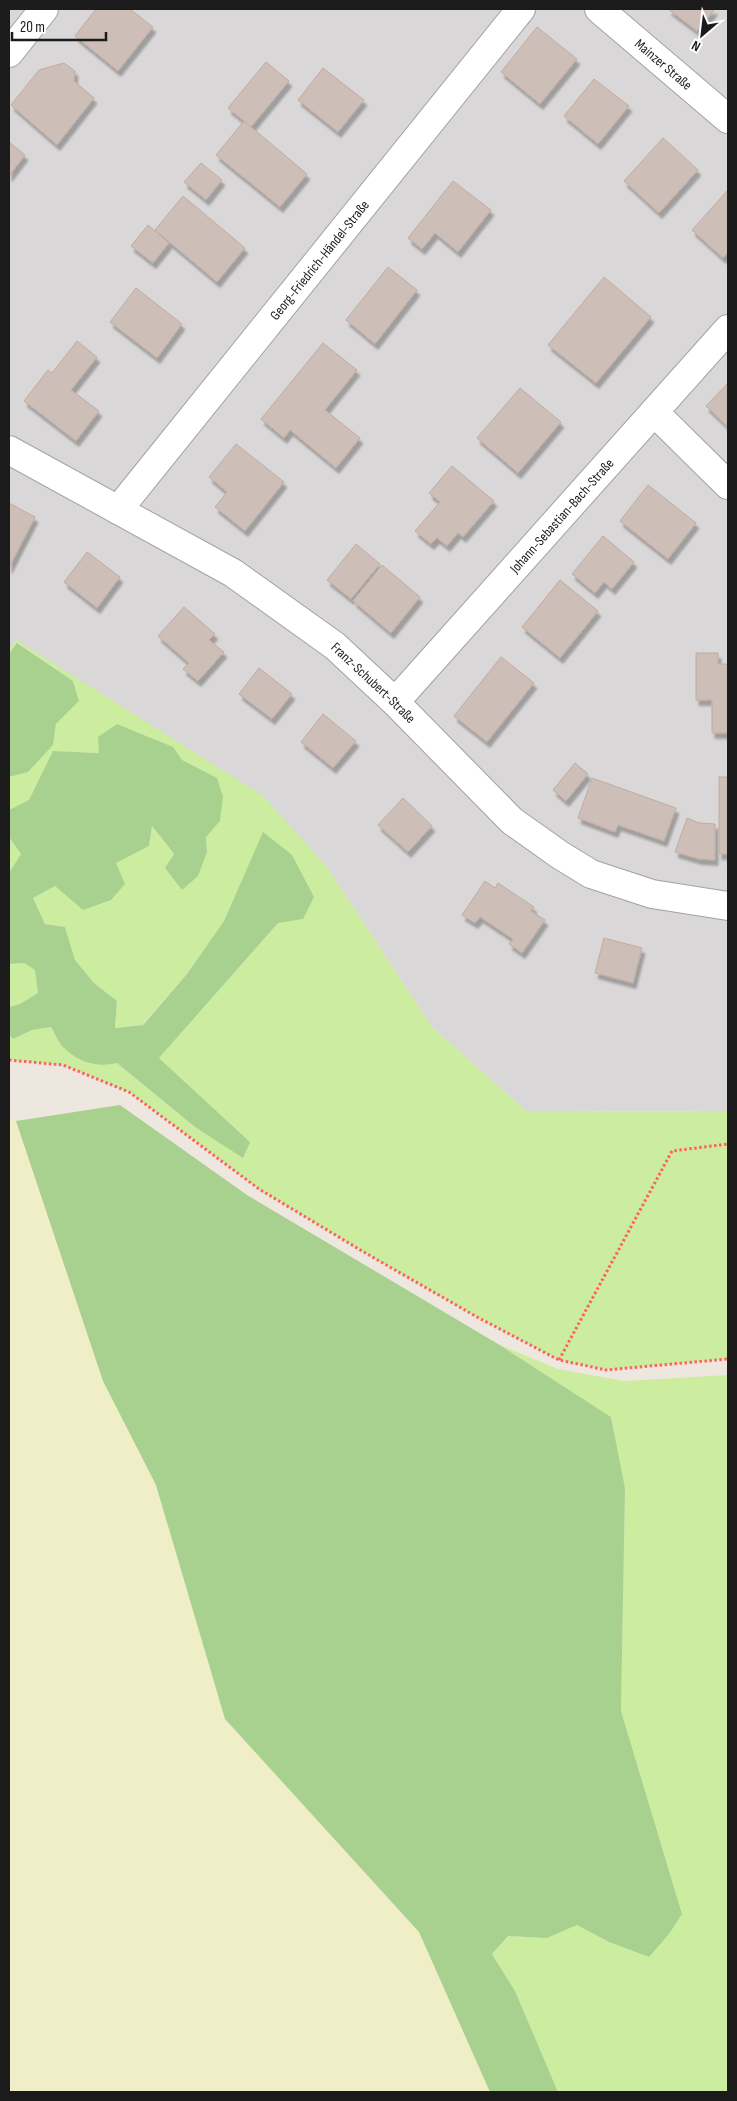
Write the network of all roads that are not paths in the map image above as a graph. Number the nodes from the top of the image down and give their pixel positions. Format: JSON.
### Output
{"nodes":[{"id":1,"x":44,"y":9,"type":"edge"},
{"id":2,"x":521,"y":9,"type":"edge"},
{"id":3,"x":610,"y":12,"type":"edge"},
{"id":4,"x":9,"y":53,"type":"edge"},
{"id":5,"x":728,"y":119,"type":"edge"},
{"id":6,"x":728,"y":329,"type":"edge"},
{"id":7,"x":654,"y":412,"type":"junction"},
{"id":8,"x":9,"y":450,"type":"edge"},
{"id":9,"x":728,"y":485,"type":"edge"},
{"id":10,"x":118,"y":510,"type":"junction"},
{"id":11,"x":395,"y":702,"type":"junction"},
{"id":12,"x":728,"y":906,"type":"edge"}],
"edges":[{"from":1,"to":4,"type":"street"},
{"from":2,"to":10,"type":"street","name":"Georg-Friedrich-Händel-Straße"},
{"from":3,"to":5,"type":"street","name":"Mainzer Straße"},
{"from":6,"to":7,"type":"street","name":"Johann-Sebastian-Bach-Straße"},
{"from":7,"to":9,"type":"street"},
{"from":7,"to":11,"type":"street","name":"Johann-Sebastian-Bach-Straße"},
{"from":8,"to":10,"type":"street","name":"Franz-Schubert-Straße"},
{"from":10,"to":11,"type":"street","name":"Franz-Schubert-Straße"},
{"from":11,"to":12,"type":"street","name":"Franz-Schubert-Straße"}]}
